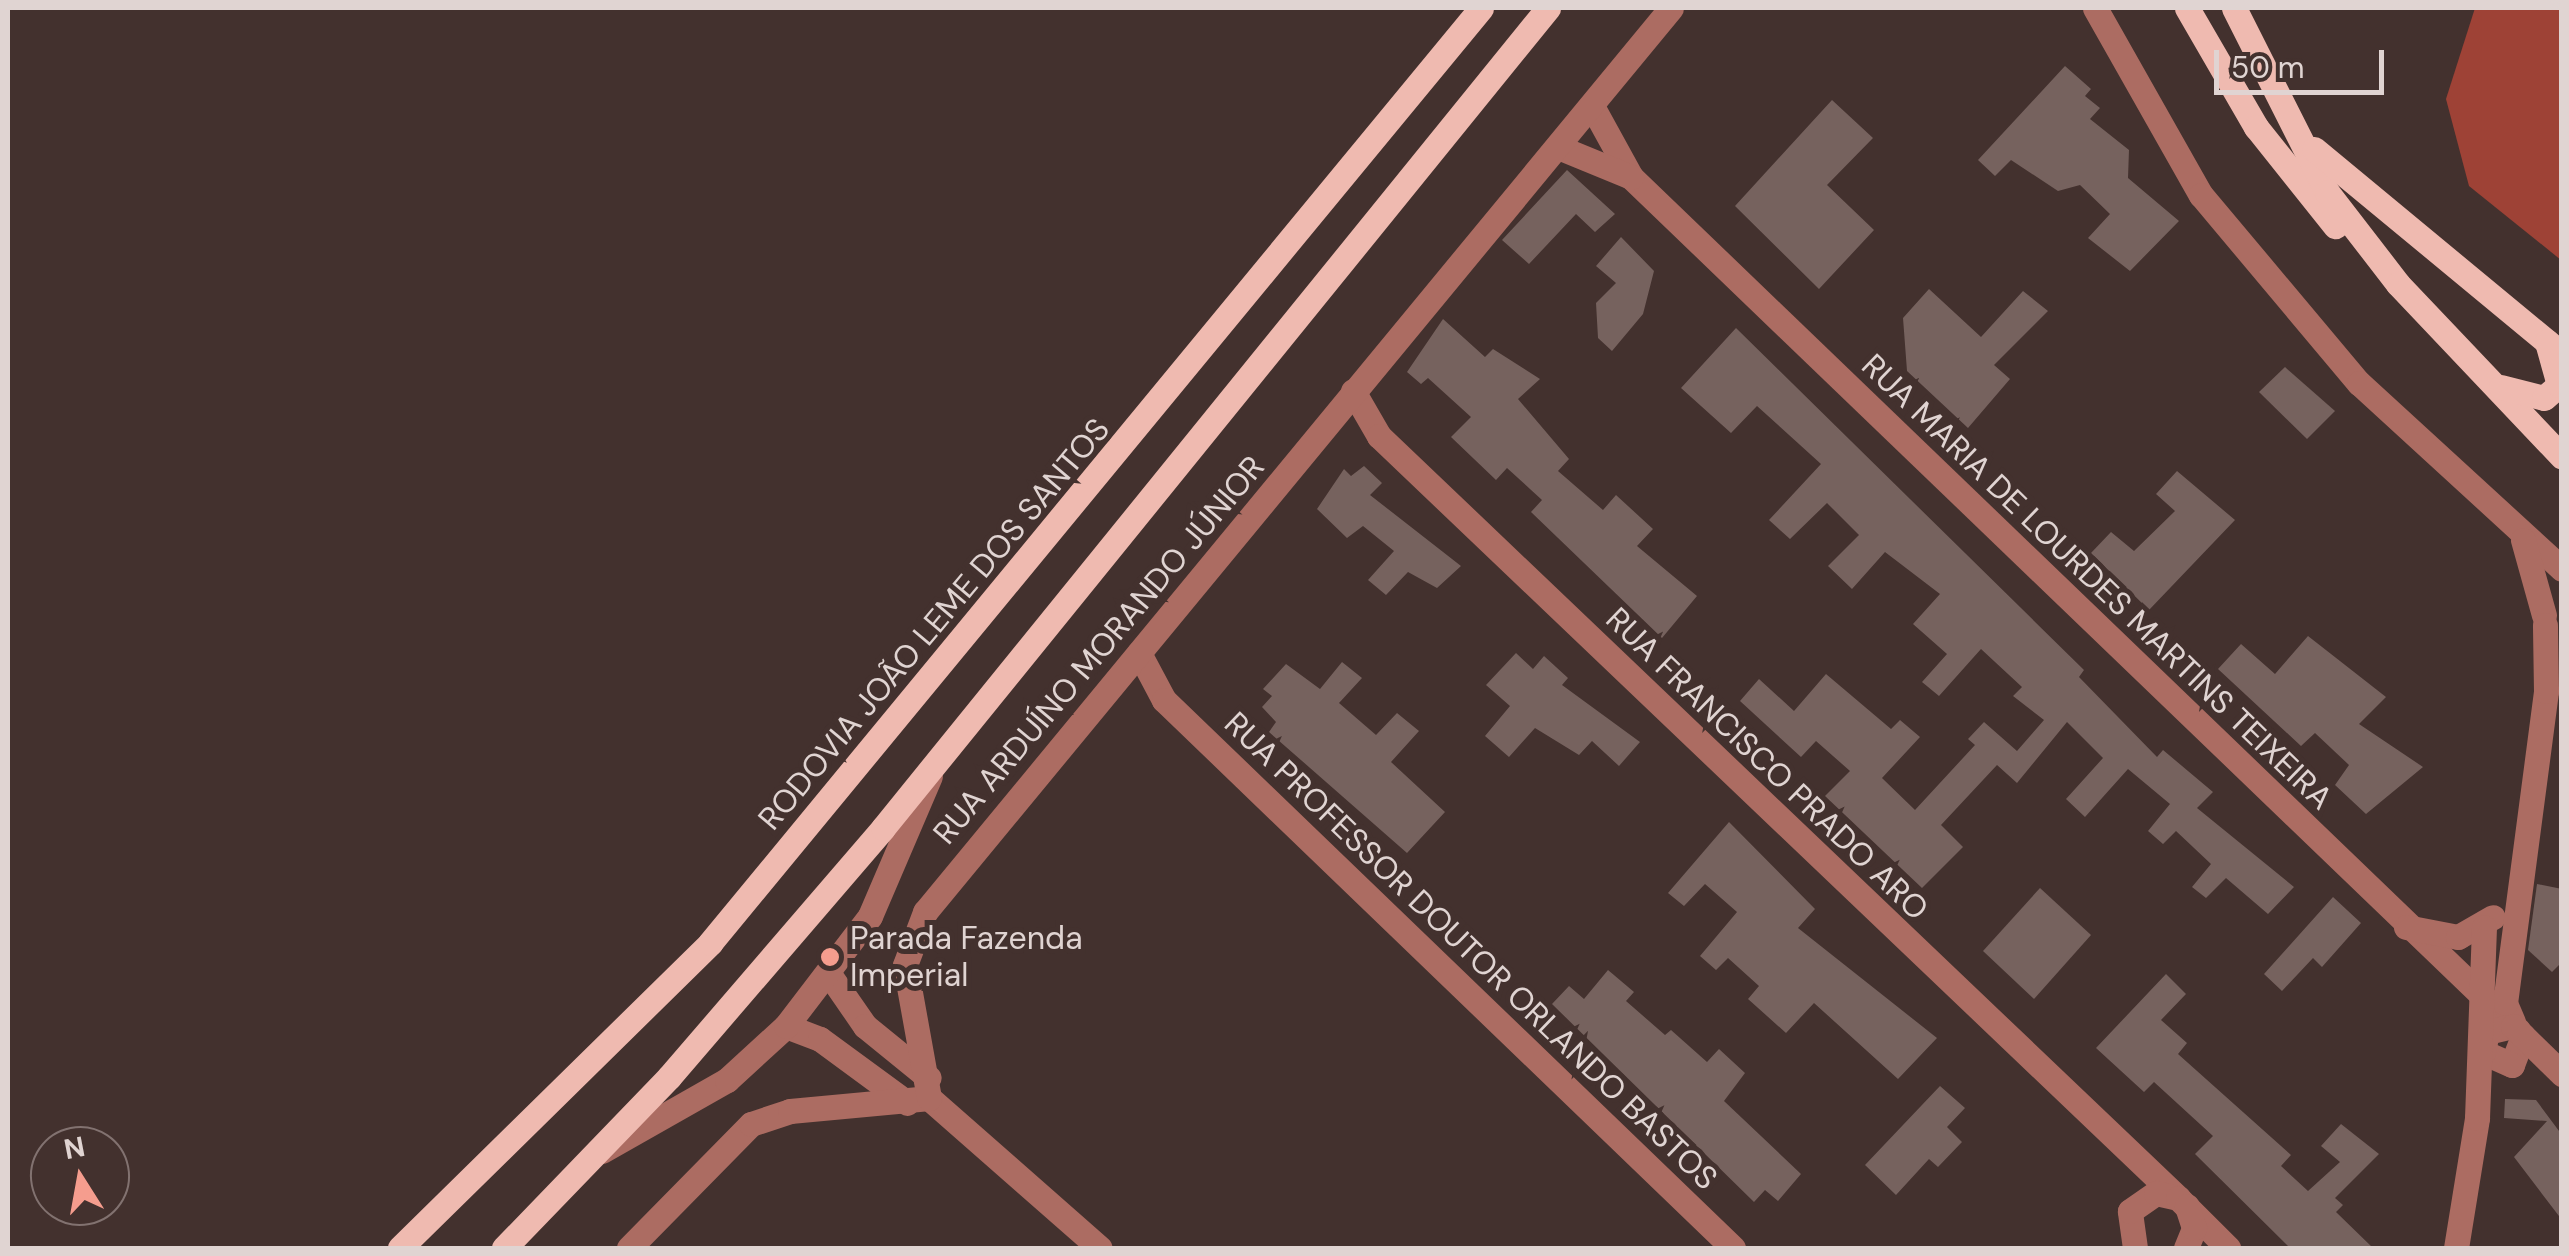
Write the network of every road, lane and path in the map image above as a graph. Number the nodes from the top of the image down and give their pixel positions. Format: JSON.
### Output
{"nodes":[{"id":1,"x":1481,"y":8,"type":"edge"},
{"id":2,"x":1548,"y":8,"type":"edge"},
{"id":3,"x":1671,"y":8,"type":"edge"},
{"id":4,"x":2095,"y":8,"type":"edge"},
{"id":5,"x":2187,"y":8,"type":"edge"},
{"id":6,"x":2234,"y":8,"type":"edge"},
{"id":7,"x":1592,"y":106,"type":"junction"},
{"id":8,"x":2307,"y":142,"type":"junction"},
{"id":9,"x":1558,"y":147,"type":"junction"},
{"id":10,"x":1632,"y":177,"type":"junction"},
{"id":11,"x":2398,"y":284,"type":"junction"},
{"id":12,"x":2554,"y":347,"type":"edge"},
{"id":13,"x":2492,"y":384,"type":"junction"},
{"id":14,"x":1353,"y":391,"type":"junction"},
{"id":15,"x":1334,"y":416,"type":"junction"},
{"id":16,"x":1379,"y":436,"type":"junction"},
{"id":17,"x":2562,"y":456,"type":"edge"},
{"id":18,"x":2521,"y":536,"type":"junction"},
{"id":19,"x":2562,"y":568,"type":"edge"},
{"id":20,"x":2562,"y":589,"type":"edge"},
{"id":21,"x":2550,"y":628,"type":"edge"},
{"id":22,"x":1139,"y":653,"type":"junction"},
{"id":23,"x":2562,"y":664,"type":"edge"},
{"id":24,"x":1115,"y":681,"type":"junction"},
{"id":25,"x":2546,"y":691,"type":"junction"},
{"id":26,"x":1164,"y":700,"type":"junction"},
{"id":27,"x":937,"y":758,"type":"junction"},
{"id":28,"x":2517,"y":866,"type":"junction"},
{"id":29,"x":2402,"y":925,"type":"junction"},
{"id":30,"x":2484,"y":926,"type":"junction"},
{"id":31,"x":830,"y":974,"type":"junction"},
{"id":32,"x":2477,"y":992,"type":"junction"},
{"id":33,"x":786,"y":1026,"type":"junction"},
{"id":34,"x":2520,"y":1033,"type":"junction"},
{"id":35,"x":2482,"y":1045,"type":"junction"},
{"id":36,"x":2509,"y":1066,"type":"junction"},
{"id":37,"x":2562,"y":1075,"type":"edge"},
{"id":38,"x":921,"y":1093,"type":"junction"},
{"id":39,"x":2477,"y":1118,"type":"junction"},
{"id":40,"x":2109,"y":1140,"type":"junction"},
{"id":41,"x":593,"y":1156,"type":"junction"},
{"id":42,"x":2183,"y":1202,"type":"junction"},
{"id":43,"x":2130,"y":1235,"type":"edge"},
{"id":44,"x":400,"y":1248,"type":"edge"},
{"id":45,"x":504,"y":1248,"type":"edge"},
{"id":46,"x":629,"y":1248,"type":"edge"},
{"id":47,"x":1100,"y":1248,"type":"edge"},
{"id":48,"x":1732,"y":1248,"type":"edge"},
{"id":49,"x":2186,"y":1248,"type":"edge"},
{"id":50,"x":2228,"y":1248,"type":"edge"},
{"id":51,"x":2456,"y":1248,"type":"edge"}],
"edges":[{"from":1,"to":44,"type":"main road","name":"RODOVIA JOÃO LEME DOS SANTOS"},
{"from":2,"to":27,"type":"main road"},
{"from":3,"to":7,"type":"street","name":"RUA ARDUÍNO MORANDO JÚNIOR"},
{"from":4,"to":18,"type":"street"},
{"from":5,"to":11,"type":"main road"},
{"from":6,"to":8,"type":"main road"},
{"from":7,"to":9,"type":"street","name":"RUA ARDUÍNO MORANDO JÚNIOR"},
{"from":7,"to":10,"type":"street","name":"RUA MARIA DE LOURDES MARTINS TEIXEIRA"},
{"from":8,"to":11,"type":"main road"},
{"from":8,"to":12,"type":"main road"},
{"from":9,"to":10,"type":"street","name":"RUA MARIA DE LOURDES MARTINS TEIXEIRA"},
{"from":9,"to":14,"type":"street","name":"RUA ARDUÍNO MORANDO JÚNIOR"},
{"from":10,"to":29,"type":"street","name":"RUA MARIA DE LOURDES MARTINS TEIXEIRA"},
{"from":11,"to":13,"type":"main road"},
{"from":12,"to":13,"type":"main road"},
{"from":13,"to":17,"type":"main road"},
{"from":14,"to":15,"type":"street","name":"RUA ARDUÍNO MORANDO JÚNIOR"},
{"from":14,"to":16,"type":"street","name":"RUA FRANCISCO PRADO ARO"},
{"from":15,"to":16,"type":"street","name":"RUA FRANCISCO PRADO ARO"},
{"from":15,"to":22,"type":"street","name":"RUA ARDUÍNO MORANDO JÚNIOR"},
{"from":16,"to":40,"type":"street","name":"RUA FRANCISCO PRADO ARO"},
{"from":18,"to":19,"type":"street"},
{"from":18,"to":21,"type":"street"},
{"from":20,"to":21,"type":"street"},
{"from":21,"to":25,"type":"street"},
{"from":22,"to":24,"type":"street","name":"RUA ARDUÍNO MORANDO JÚNIOR"},
{"from":22,"to":26,"type":"street","name":"RUA PROFESSOR DOUTOR ORLANDO BASTOS"},
{"from":23,"to":25,"type":"street"},
{"from":24,"to":26,"type":"street","name":"RUA PROFESSOR DOUTOR ORLANDO BASTOS"},
{"from":24,"to":38,"type":"street","name":"RUA ARDUÍNO MORANDO JÚNIOR"},
{"from":25,"to":28,"type":"street"},
{"from":26,"to":48,"type":"street","name":"RUA PROFESSOR DOUTOR ORLANDO BASTOS"},
{"from":27,"to":31,"type":"street"},
{"from":27,"to":41,"type":"main road"},
{"from":28,"to":30,"type":"street"},
{"from":28,"to":34,"type":"street"},
{"from":29,"to":30,"type":"street"},
{"from":29,"to":32,"type":"street","name":"RUA MARIA DE LOURDES MARTINS TEIXEIRA"},
{"from":30,"to":32,"type":"street"},
{"from":31,"to":33,"type":"street"},
{"from":31,"to":38,"type":"street"},
{"from":32,"to":34,"type":"street","name":"RUA MARIA DE LOURDES MARTINS TEIXEIRA"},
{"from":32,"to":35,"type":"street"},
{"from":33,"to":38,"type":"street"},
{"from":33,"to":41,"type":"street"},
{"from":34,"to":35,"type":"street"},
{"from":34,"to":36,"type":"street"},
{"from":34,"to":37,"type":"street","name":"RUA MARIA DE LOURDES MARTINS TEIXEIRA"},
{"from":35,"to":36,"type":"street"},
{"from":35,"to":39,"type":"street"},
{"from":36,"to":37,"type":"street","name":"RUA MARIA DE LOURDES MARTINS TEIXEIRA"},
{"from":36,"to":39,"type":"street"},
{"from":38,"to":46,"type":"street"},
{"from":38,"to":47,"type":"street"},
{"from":39,"to":51,"type":"street"},
{"from":40,"to":42,"type":"street","name":"RUA FRANCISCO PRADO ARO"},
{"from":40,"to":43,"type":"street","name":"RUA FRANCISCO PRADO ARO"},
{"from":41,"to":45,"type":"main road"},
{"from":42,"to":43,"type":"street"},
{"from":42,"to":49,"type":"street"},
{"from":42,"to":50,"type":"street","name":"RUA FRANCISCO PRADO ARO"}]}
